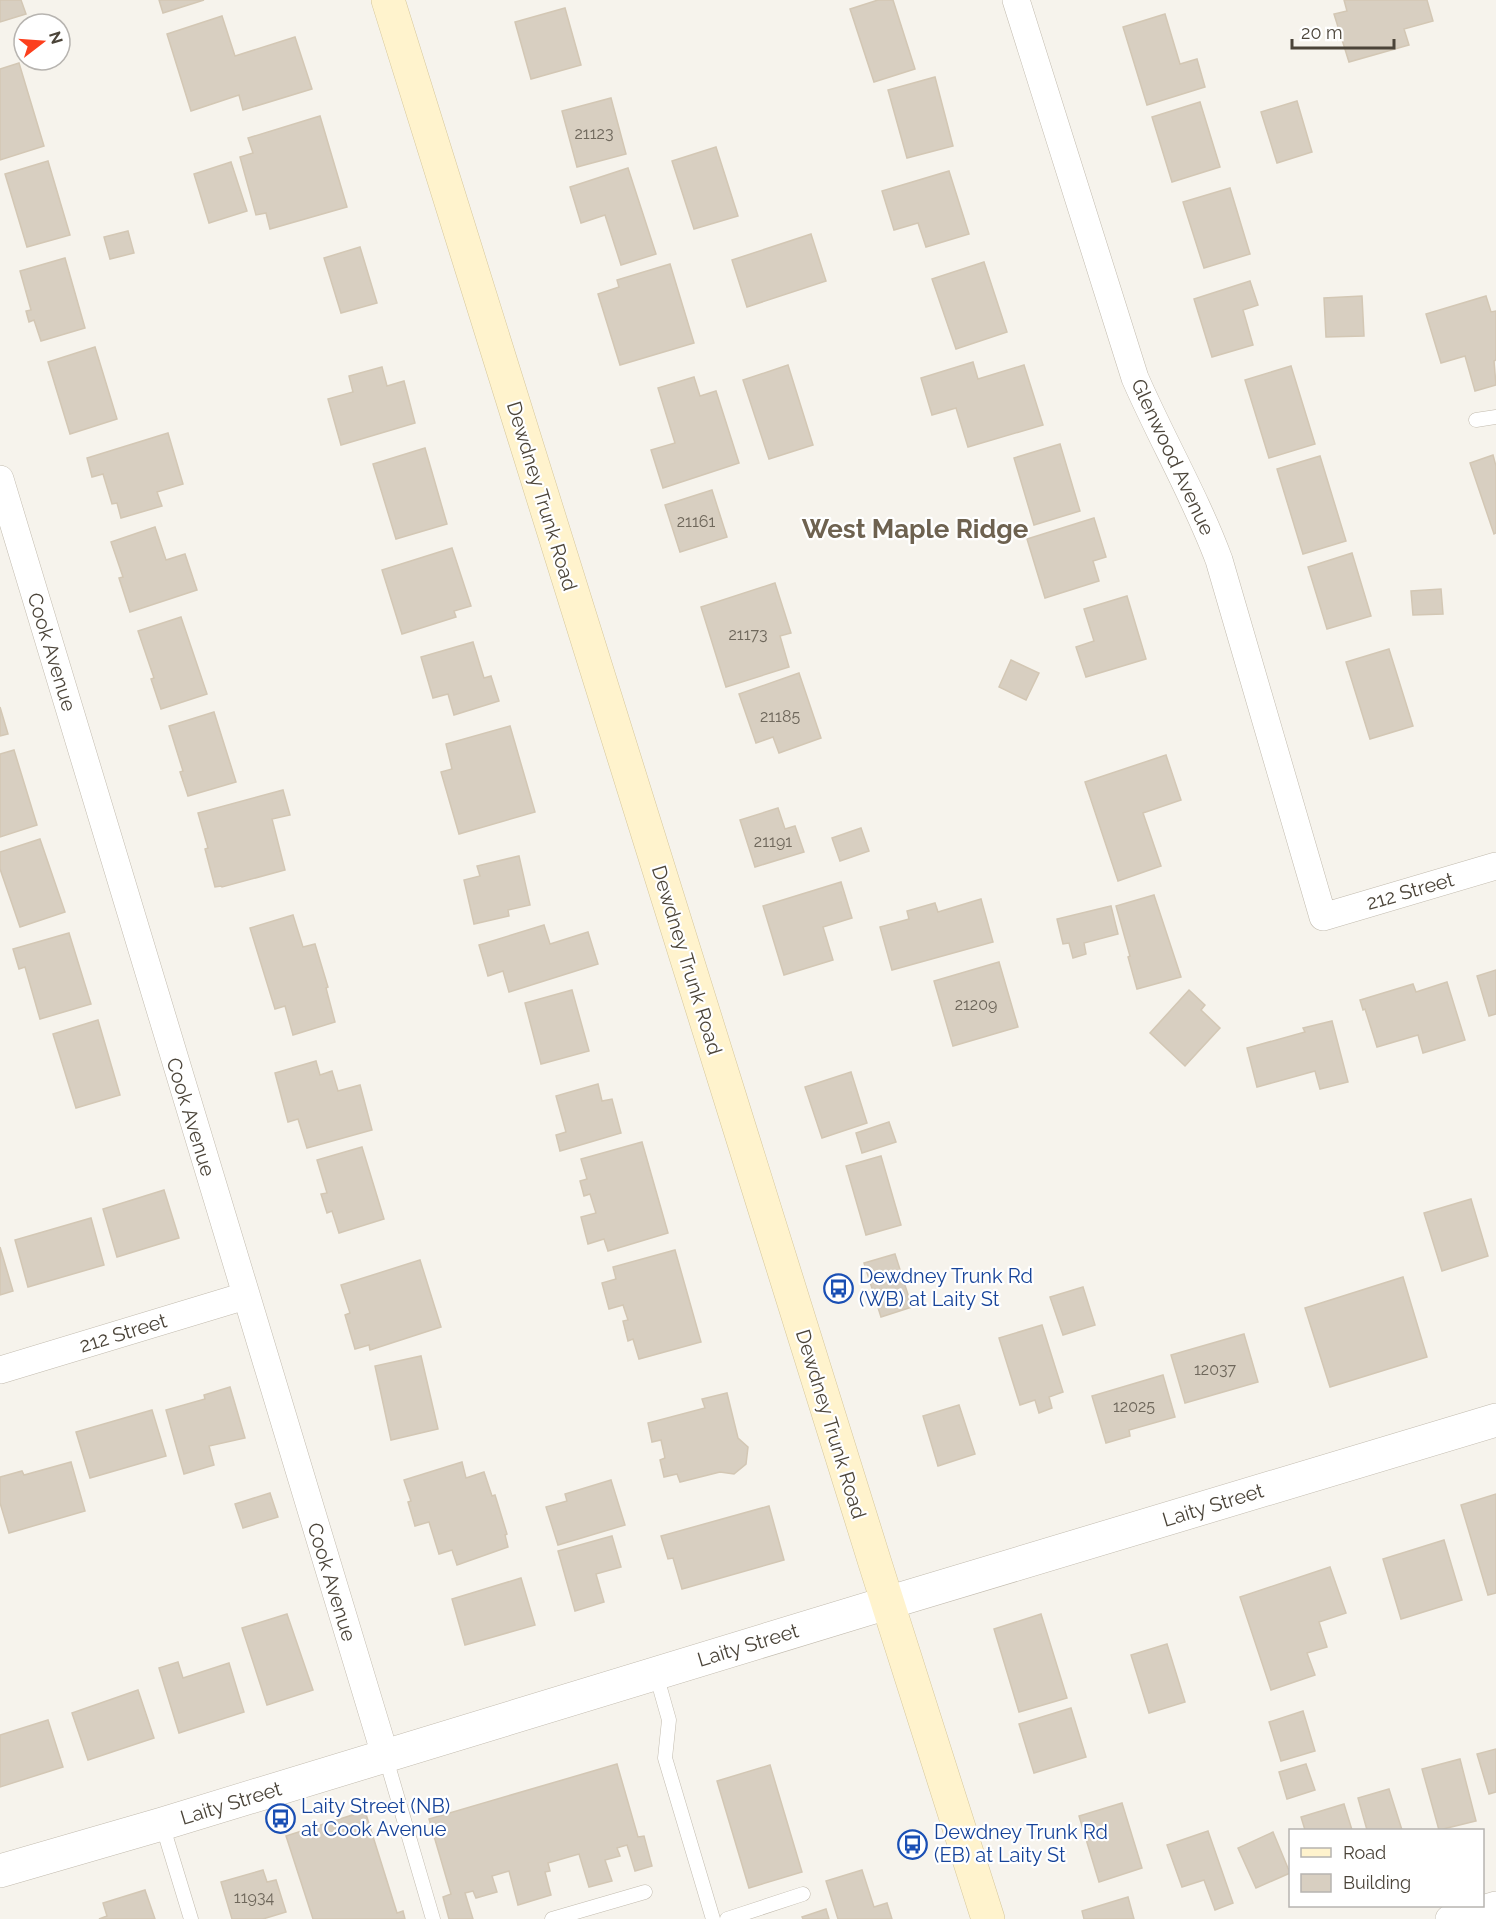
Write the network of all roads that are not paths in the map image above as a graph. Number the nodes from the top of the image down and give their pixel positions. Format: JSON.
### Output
{"nodes":[{"id":1,"x":388,"y":0,"type":"edge"},
{"id":2,"x":1016,"y":0,"type":"edge"},
{"id":3,"x":1496,"y":417,"type":"edge"},
{"id":4,"x":1476,"y":420,"type":"dead end"},
{"id":5,"x":0,"y":478,"type":"edge"},
{"id":6,"x":1496,"y":866,"type":"edge"},
{"id":7,"x":1323,"y":917,"type":"joint"},
{"id":8,"x":245,"y":1296,"type":"junction"},
{"id":9,"x":0,"y":1370,"type":"edge"},
{"id":10,"x":1496,"y":1420,"type":"edge"},
{"id":11,"x":887,"y":1603,"type":"junction"},
{"id":12,"x":656,"y":1674,"type":"junction"},
{"id":13,"x":385,"y":1755,"type":"junction"},
{"id":14,"x":162,"y":1824,"type":"junction"},
{"id":15,"x":0,"y":1871,"type":"edge"},
{"id":16,"x":645,"y":1892,"type":"dead end"},
{"id":17,"x":803,"y":1894,"type":"dead end"},
{"id":18,"x":1496,"y":1905,"type":"edge"},
{"id":19,"x":191,"y":1919,"type":"edge"},
{"id":20,"x":433,"y":1919,"type":"edge"},
{"id":21,"x":552,"y":1919,"type":"edge"},
{"id":22,"x":713,"y":1919,"type":"edge"},
{"id":23,"x":727,"y":1919,"type":"edge"},
{"id":24,"x":988,"y":1919,"type":"edge"},
{"id":25,"x":1449,"y":1919,"type":"edge"}],
"edges":[{"from":1,"to":11,"type":"main road","name":"Dewdney Trunk Road"},
{"from":2,"to":7,"type":"street","name":"Glenwood Avenue"},
{"from":3,"to":4,"type":"lane"},
{"from":5,"to":8,"type":"street","name":"Cook Avenue"},
{"from":6,"to":7,"type":"street","name":"212 Street"},
{"from":8,"to":9,"type":"street","name":"212 Street"},
{"from":8,"to":13,"type":"street","name":"Cook Avenue"},
{"from":10,"to":11,"type":"street","name":"Laity Street"},
{"from":11,"to":12,"type":"street","name":"Laity Street"},
{"from":11,"to":24,"type":"main road","name":"Dewdney Trunk Road"},
{"from":12,"to":13,"type":"street","name":"Laity Street"},
{"from":12,"to":22,"type":"lane"},
{"from":13,"to":14,"type":"street","name":"Laity Street"},
{"from":13,"to":20,"type":"lane"},
{"from":14,"to":15,"type":"street","name":"Laity Street"},
{"from":14,"to":19,"type":"lane"},
{"from":16,"to":21,"type":"lane"},
{"from":17,"to":23,"type":"lane"},
{"from":18,"to":25,"type":"street"}]}
